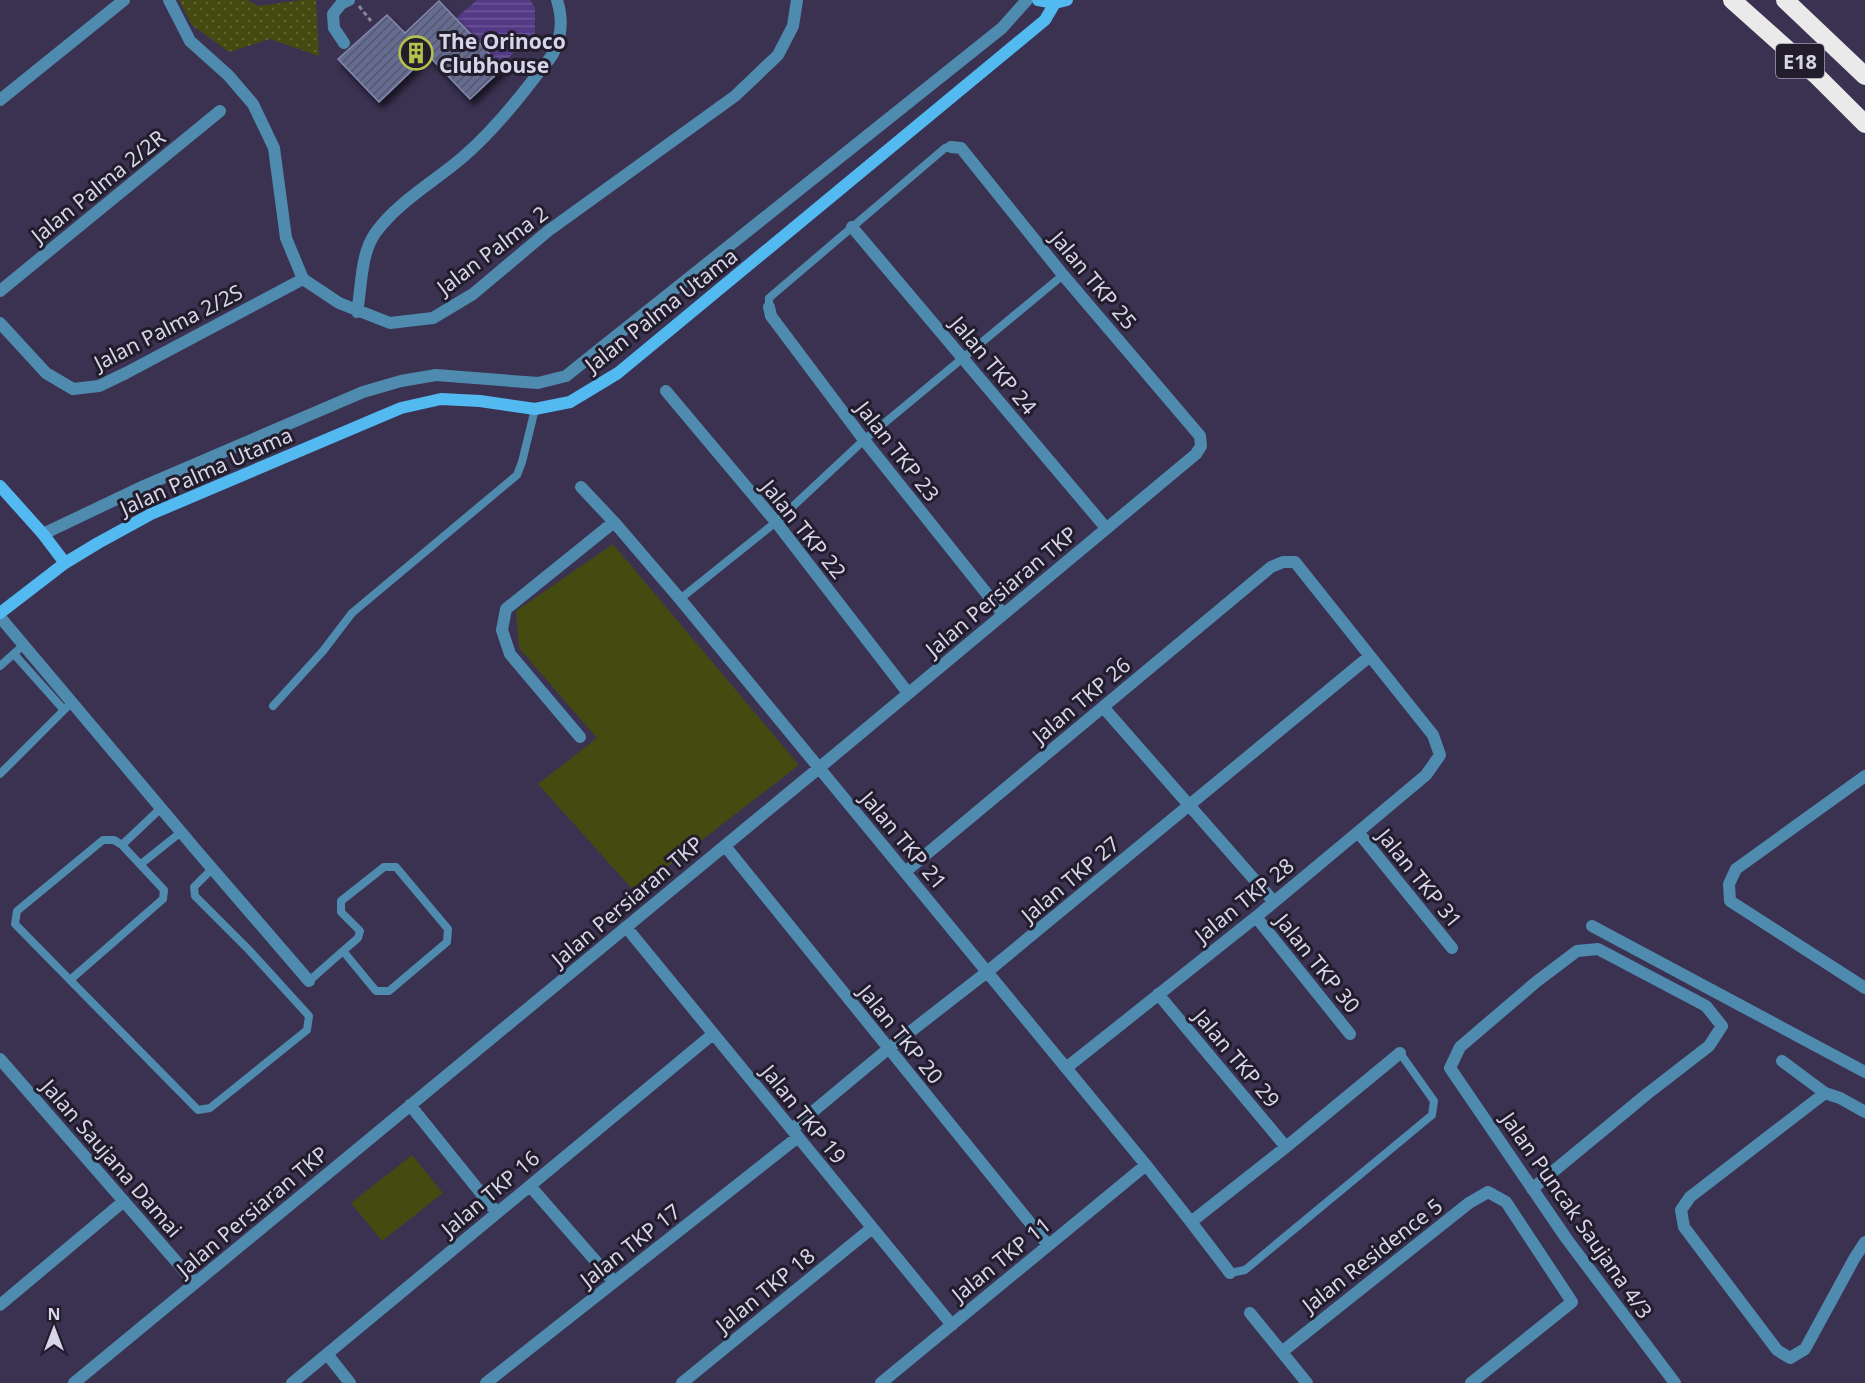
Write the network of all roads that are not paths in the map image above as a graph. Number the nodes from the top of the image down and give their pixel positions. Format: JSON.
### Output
{"nodes":[{"id":1,"x":124,"y":0,"type":"edge"},
{"id":2,"x":169,"y":0,"type":"edge"},
{"id":3,"x":352,"y":0,"type":"edge"},
{"id":4,"x":556,"y":0,"type":"edge"},
{"id":5,"x":797,"y":0,"type":"edge"},
{"id":6,"x":1027,"y":0,"type":"edge"},
{"id":7,"x":1038,"y":0,"type":"edge"},
{"id":8,"x":1067,"y":0,"type":"edge"},
{"id":9,"x":1732,"y":0,"type":"edge"},
{"id":10,"x":1785,"y":0,"type":"edge"},
{"id":11,"x":1055,"y":3,"type":"junction"},
{"id":12,"x":344,"y":43,"type":"dead end"},
{"id":13,"x":1865,"y":76,"type":"edge"},
{"id":14,"x":0,"y":100,"type":"edge"},
{"id":15,"x":220,"y":111,"type":"dead end"},
{"id":16,"x":1865,"y":123,"type":"edge"},
{"id":17,"x":951,"y":147,"type":"joint"},
{"id":18,"x":852,"y":227,"type":"junction"},
{"id":19,"x":1063,"y":275,"type":"junction"},
{"id":20,"x":303,"y":279,"type":"junction"},
{"id":21,"x":0,"y":291,"type":"edge"},
{"id":22,"x":769,"y":307,"type":"joint"},
{"id":23,"x":357,"y":312,"type":"junction"},
{"id":24,"x":0,"y":323,"type":"edge"},
{"id":25,"x":964,"y":358,"type":"junction"},
{"id":26,"x":666,"y":391,"type":"dead end"},
{"id":27,"x":535,"y":409,"type":"junction"},
{"id":28,"x":864,"y":440,"type":"junction"},
{"id":29,"x":1201,"y":446,"type":"joint"},
{"id":30,"x":0,"y":486,"type":"edge"},
{"id":31,"x":580,"y":486,"type":"dead end"},
{"id":32,"x":614,"y":522,"type":"junction"},
{"id":33,"x":776,"y":522,"type":"junction"},
{"id":34,"x":1106,"y":528,"type":"junction"},
{"id":35,"x":43,"y":534,"type":"junction"},
{"id":36,"x":65,"y":563,"type":"junction"},
{"id":37,"x":680,"y":599,"type":"junction"},
{"id":38,"x":1003,"y":614,"type":"junction"},
{"id":39,"x":0,"y":615,"type":"edge"},
{"id":40,"x":19,"y":650,"type":"junction"},
{"id":41,"x":1370,"y":656,"type":"junction"},
{"id":42,"x":0,"y":666,"type":"edge"},
{"id":43,"x":908,"y":693,"type":"junction"},
{"id":44,"x":68,"y":706,"type":"junction"},
{"id":45,"x":273,"y":706,"type":"dead end"},
{"id":46,"x":1103,"y":707,"type":"junction"},
{"id":47,"x":580,"y":737,"type":"dead end"},
{"id":48,"x":819,"y":768,"type":"junction"},
{"id":49,"x":0,"y":774,"type":"edge"},
{"id":50,"x":1865,"y":776,"type":"edge"},
{"id":51,"x":1190,"y":805,"type":"junction"},
{"id":52,"x":161,"y":808,"type":"junction"},
{"id":53,"x":181,"y":832,"type":"junction"},
{"id":54,"x":1358,"y":832,"type":"junction"},
{"id":55,"x":122,"y":846,"type":"junction"},
{"id":56,"x":725,"y":846,"type":"junction"},
{"id":57,"x":141,"y":864,"type":"junction"},
{"id":58,"x":212,"y":869,"type":"junction"},
{"id":59,"x":905,"y":872,"type":"junction"},
{"id":60,"x":1274,"y":902,"type":"junction"},
{"id":61,"x":1256,"y":917,"type":"junction"},
{"id":62,"x":1592,"y":926,"type":"dead end"},
{"id":63,"x":626,"y":927,"type":"junction"},
{"id":64,"x":1452,"y":948,"type":"dead end"},
{"id":65,"x":343,"y":951,"type":"junction"},
{"id":66,"x":987,"y":972,"type":"junction"},
{"id":67,"x":70,"y":980,"type":"junction"},
{"id":68,"x":309,"y":981,"type":"joint"},
{"id":69,"x":1865,"y":988,"type":"edge"},
{"id":70,"x":1158,"y":994,"type":"junction"},
{"id":71,"x":713,"y":1034,"type":"junction"},
{"id":72,"x":1350,"y":1034,"type":"dead end"},
{"id":73,"x":888,"y":1049,"type":"junction"},
{"id":74,"x":1400,"y":1053,"type":"joint"},
{"id":75,"x":0,"y":1059,"type":"edge"},
{"id":76,"x":1782,"y":1061,"type":"dead end"},
{"id":77,"x":1066,"y":1068,"type":"junction"},
{"id":78,"x":11,"y":1072,"type":"junction"},
{"id":79,"x":1865,"y":1072,"type":"edge"},
{"id":80,"x":0,"y":1081,"type":"edge"},
{"id":81,"x":1825,"y":1093,"type":"junction"},
{"id":82,"x":410,"y":1106,"type":"junction"},
{"id":83,"x":1865,"y":1112,"type":"edge"},
{"id":84,"x":795,"y":1133,"type":"junction"},
{"id":85,"x":1286,"y":1147,"type":"junction"},
{"id":86,"x":1146,"y":1165,"type":"junction"},
{"id":87,"x":530,"y":1186,"type":"junction"},
{"id":88,"x":1532,"y":1189,"type":"junction"},
{"id":89,"x":124,"y":1201,"type":"junction"},
{"id":90,"x":497,"y":1213,"type":"junction"},
{"id":91,"x":1191,"y":1222,"type":"junction"},
{"id":92,"x":872,"y":1227,"type":"junction"},
{"id":93,"x":1865,"y":1242,"type":"edge"},
{"id":94,"x":1048,"y":1245,"type":"junction"},
{"id":95,"x":1230,"y":1273,"type":"joint"},
{"id":96,"x":614,"y":1282,"type":"junction"},
{"id":97,"x":195,"y":1283,"type":"junction"},
{"id":98,"x":0,"y":1305,"type":"edge"},
{"id":99,"x":1250,"y":1312,"type":"dead end"},
{"id":100,"x":952,"y":1324,"type":"junction"},
{"id":101,"x":1283,"y":1351,"type":"junction"},
{"id":102,"x":327,"y":1354,"type":"junction"},
{"id":103,"x":685,"y":1382,"type":"edge"},
{"id":104,"x":74,"y":1383,"type":"edge"},
{"id":105,"x":292,"y":1383,"type":"edge"},
{"id":106,"x":350,"y":1383,"type":"edge"},
{"id":107,"x":486,"y":1383,"type":"edge"},
{"id":108,"x":881,"y":1383,"type":"edge"},
{"id":109,"x":1308,"y":1383,"type":"edge"},
{"id":110,"x":1471,"y":1383,"type":"edge"},
{"id":111,"x":1675,"y":1383,"type":"edge"}],
"edges":[{"from":1,"to":14,"type":"street"},
{"from":2,"to":20,"type":"street"},
{"from":3,"to":12,"type":"street"},
{"from":4,"to":23,"type":"street"},
{"from":5,"to":23,"type":"street","name":"Jalan Palma 2"},
{"from":6,"to":35,"type":"street"},
{"from":7,"to":11,"type":"street"},
{"from":8,"to":11,"type":"street"},
{"from":9,"to":16,"type":"highway","number":"E18"},
{"from":10,"to":13,"type":"highway","number":"E18"},
{"from":11,"to":27,"type":"street","name":"Jalan Palma Utama"},
{"from":15,"to":21,"type":"street","name":"Jalan Palma 2/2R"},
{"from":17,"to":18,"type":"lane"},
{"from":17,"to":19,"type":"street","name":"Jalan TKP 25"},
{"from":18,"to":22,"type":"lane"},
{"from":18,"to":25,"type":"street","name":"Jalan TKP 24"},
{"from":19,"to":25,"type":"lane"},
{"from":19,"to":29,"type":"street","name":"Jalan TKP 25"},
{"from":20,"to":23,"type":"street","name":"Jalan Palma 2"},
{"from":20,"to":24,"type":"street","name":"Jalan Palma 2/2S"},
{"from":22,"to":28,"type":"street","name":"Jalan TKP 23"},
{"from":25,"to":28,"type":"lane"},
{"from":25,"to":34,"type":"street","name":"Jalan TKP 24"},
{"from":26,"to":33,"type":"street","name":"Jalan TKP 22"},
{"from":27,"to":36,"type":"street","name":"Jalan Palma Utama"},
{"from":27,"to":45,"type":"lane"},
{"from":28,"to":33,"type":"lane"},
{"from":28,"to":38,"type":"street","name":"Jalan TKP 23"},
{"from":29,"to":34,"type":"street","name":"Jalan Persiaran TKP"},
{"from":30,"to":35,"type":"street"},
{"from":31,"to":32,"type":"street","name":"Jalan TKP 21"},
{"from":32,"to":37,"type":"street","name":"Jalan TKP 21"},
{"from":32,"to":47,"type":"street"},
{"from":33,"to":37,"type":"lane"},
{"from":33,"to":43,"type":"street","name":"Jalan TKP 22"},
{"from":34,"to":38,"type":"street","name":"Jalan Persiaran TKP"},
{"from":35,"to":36,"type":"street"},
{"from":36,"to":39,"type":"street","name":"Jalan Palma Utama"},
{"from":37,"to":48,"type":"street","name":"Jalan TKP 21"},
{"from":38,"to":43,"type":"street","name":"Jalan Persiaran TKP"},
{"from":39,"to":40,"type":"street"},
{"from":40,"to":42,"type":"lane"},
{"from":40,"to":44,"type":"street"},
{"from":41,"to":46,"type":"street","name":"Jalan TKP 26"},
{"from":41,"to":51,"type":"street","name":"Jalan TKP 27"},
{"from":41,"to":54,"type":"street","name":"Jalan TKP 28"},
{"from":43,"to":48,"type":"street","name":"Jalan Persiaran TKP"},
{"from":44,"to":49,"type":"lane"},
{"from":44,"to":52,"type":"street"},
{"from":46,"to":51,"type":"street"},
{"from":46,"to":59,"type":"street","name":"Jalan TKP 26"},
{"from":48,"to":56,"type":"street","name":"Jalan Persiaran TKP"},
{"from":48,"to":59,"type":"street","name":"Jalan TKP 21"},
{"from":50,"to":69,"type":"street"},
{"from":51,"to":60,"type":"street"},
{"from":51,"to":66,"type":"street","name":"Jalan TKP 27"},
{"from":52,"to":53,"type":"street"},
{"from":52,"to":55,"type":"lane"},
{"from":53,"to":57,"type":"lane"},
{"from":53,"to":58,"type":"street"},
{"from":54,"to":60,"type":"street","name":"Jalan TKP 28"},
{"from":54,"to":64,"type":"street","name":"Jalan TKP 31"},
{"from":55,"to":57,"type":"lane"},
{"from":55,"to":67,"type":"lane"},
{"from":56,"to":63,"type":"street","name":"Jalan Persiaran TKP"},
{"from":56,"to":73,"type":"street","name":"Jalan TKP 20"},
{"from":57,"to":67,"type":"lane"},
{"from":58,"to":67,"type":"lane"},
{"from":58,"to":68,"type":"street"},
{"from":59,"to":66,"type":"street","name":"Jalan TKP 21"},
{"from":60,"to":61,"type":"street","name":"Jalan TKP 28"},
{"from":61,"to":70,"type":"street","name":"Jalan TKP 28"},
{"from":61,"to":72,"type":"street","name":"Jalan TKP 30"},
{"from":62,"to":79,"type":"street"},
{"from":63,"to":71,"type":"street","name":"Jalan TKP 19"},
{"from":63,"to":82,"type":"street","name":"Jalan Persiaran TKP"},
{"from":65,"to":65,"type":"lane"},
{"from":65,"to":68,"type":"lane"},
{"from":66,"to":73,"type":"street","name":"Jalan TKP 27"},
{"from":66,"to":77,"type":"street","name":"Jalan TKP 21"},
{"from":70,"to":77,"type":"street","name":"Jalan TKP 28"},
{"from":70,"to":85,"type":"street","name":"Jalan TKP 29"},
{"from":71,"to":84,"type":"street","name":"Jalan TKP 19"},
{"from":71,"to":87,"type":"street","name":"Jalan TKP 16"},
{"from":73,"to":84,"type":"street","name":"Jalan TKP 27"},
{"from":73,"to":94,"type":"street","name":"Jalan TKP 20"},
{"from":74,"to":85,"type":"street"},
{"from":74,"to":95,"type":"lane"},
{"from":75,"to":78,"type":"street","name":"Jalan Saujana Damai"},
{"from":76,"to":81,"type":"street"},
{"from":77,"to":86,"type":"street","name":"Jalan TKP 21"},
{"from":78,"to":80,"type":"street"},
{"from":78,"to":89,"type":"street","name":"Jalan Saujana Damai"},
{"from":81,"to":83,"type":"street"},
{"from":81,"to":93,"type":"street"},
{"from":82,"to":90,"type":"street"},
{"from":82,"to":97,"type":"street","name":"Jalan Persiaran TKP"},
{"from":84,"to":92,"type":"street","name":"Jalan TKP 19"},
{"from":84,"to":96,"type":"street","name":"Jalan TKP 17"},
{"from":85,"to":91,"type":"street"},
{"from":86,"to":91,"type":"street","name":"Jalan TKP 21"},
{"from":86,"to":94,"type":"street","name":"Jalan TKP 11"},
{"from":87,"to":90,"type":"street","name":"Jalan TKP 16"},
{"from":87,"to":96,"type":"street"},
{"from":88,"to":88,"type":"street","name":"Jalan Puncak Saujana 4/3"},
{"from":88,"to":111,"type":"street","name":"Jalan Puncak Saujana 4/3"},
{"from":89,"to":97,"type":"street","name":"Jalan Saujana Damai"},
{"from":89,"to":98,"type":"street"},
{"from":90,"to":102,"type":"street","name":"Jalan TKP 16"},
{"from":91,"to":95,"type":"street","name":"Jalan TKP 21"},
{"from":92,"to":100,"type":"street","name":"Jalan TKP 19"},
{"from":92,"to":103,"type":"street","name":"Jalan TKP 18"},
{"from":94,"to":100,"type":"street","name":"Jalan TKP 11"},
{"from":96,"to":107,"type":"street","name":"Jalan TKP 17"},
{"from":97,"to":104,"type":"street","name":"Jalan Persiaran TKP"},
{"from":99,"to":101,"type":"street"},
{"from":100,"to":108,"type":"street","name":"Jalan TKP 11"},
{"from":101,"to":109,"type":"street"},
{"from":101,"to":110,"type":"street","name":"Jalan Residence 5"},
{"from":102,"to":105,"type":"street","name":"Jalan TKP 16"},
{"from":102,"to":106,"type":"street"}]}
